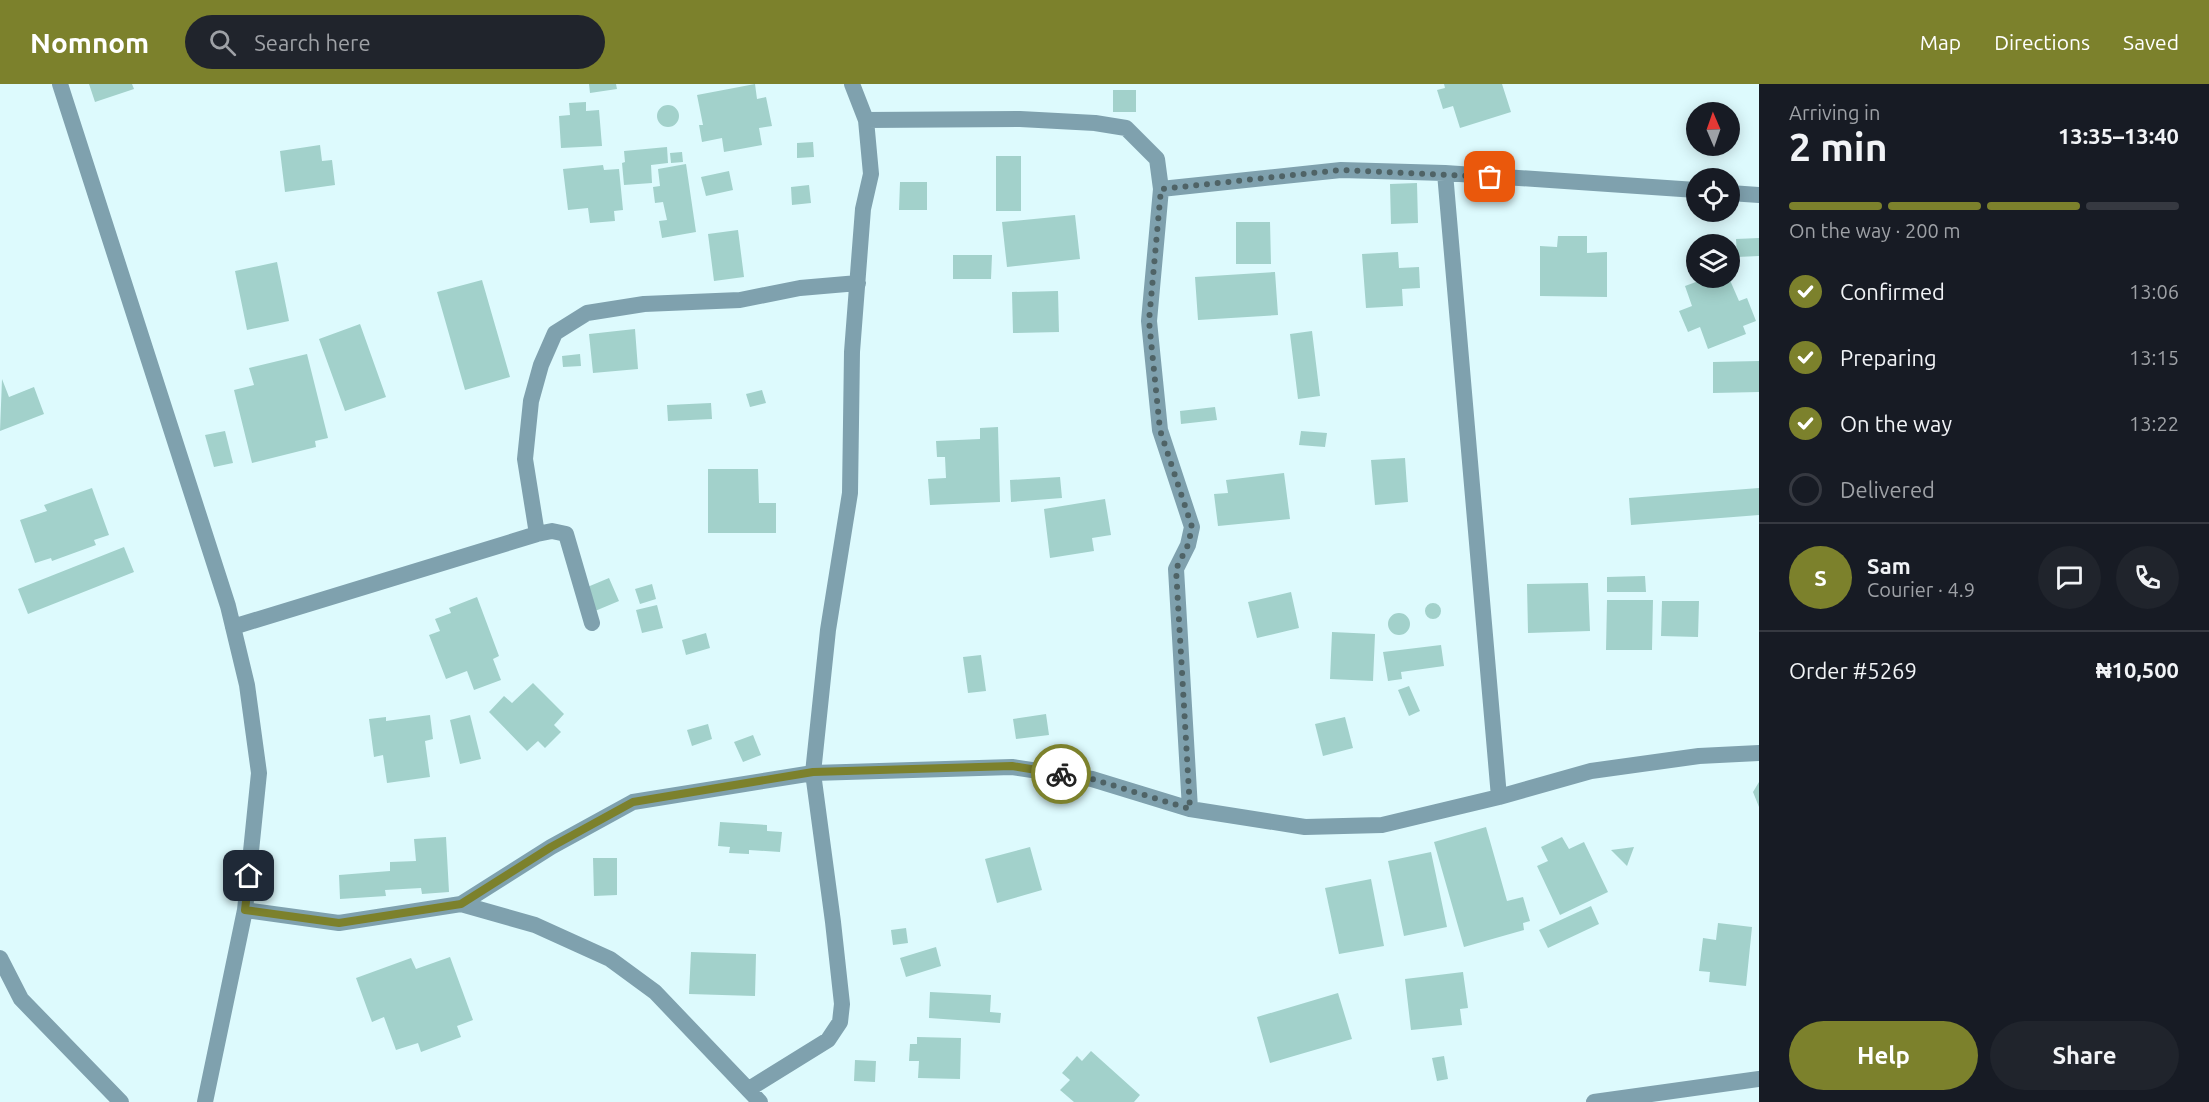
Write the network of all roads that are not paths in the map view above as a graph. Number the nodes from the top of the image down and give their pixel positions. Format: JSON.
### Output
{"nodes":[{"id":1,"x":60,"y":84,"type":"edge"},
{"id":2,"x":852,"y":84,"type":"edge"},
{"id":3,"x":866,"y":120,"type":"junction"},
{"id":4,"x":1445,"y":173,"type":"junction"},
{"id":5,"x":1161,"y":189,"type":"junction"},
{"id":6,"x":1686,"y":189,"type":"edge"},
{"id":7,"x":1740,"y":194,"type":"edge"},
{"id":8,"x":1759,"y":195,"type":"edge"},
{"id":9,"x":858,"y":284,"type":"junction"},
{"id":10,"x":537,"y":534,"type":"junction"},
{"id":11,"x":592,"y":623,"type":"dead end"},
{"id":12,"x":233,"y":627,"type":"junction"},
{"id":13,"x":1759,"y":753,"type":"edge"},
{"id":14,"x":813,"y":772,"type":"junction"},
{"id":15,"x":1499,"y":797,"type":"junction"},
{"id":16,"x":1190,"y":809,"type":"junction"},
{"id":17,"x":461,"y":904,"type":"junction"},
{"id":18,"x":245,"y":910,"type":"junction"},
{"id":19,"x":0,"y":958,"type":"edge"},
{"id":20,"x":1759,"y":1079,"type":"edge"},
{"id":21,"x":755,"y":1095,"type":"edge"},
{"id":22,"x":121,"y":1102,"type":"edge"},
{"id":23,"x":204,"y":1102,"type":"edge"},
{"id":24,"x":1594,"y":1102,"type":"edge"}],
"edges":[{"from":1,"to":12,"type":"street"},
{"from":2,"to":3,"type":"street"},
{"from":3,"to":5,"type":"street"},
{"from":3,"to":9,"type":"street"},
{"from":4,"to":5,"type":"street"},
{"from":4,"to":6,"type":"street"},
{"from":4,"to":15,"type":"street"},
{"from":5,"to":16,"type":"street"},
{"from":7,"to":8,"type":"street"},
{"from":9,"to":10,"type":"street"},
{"from":9,"to":14,"type":"street"},
{"from":10,"to":11,"type":"street"},
{"from":10,"to":12,"type":"street"},
{"from":12,"to":18,"type":"street"},
{"from":13,"to":15,"type":"street"},
{"from":14,"to":16,"type":"street"},
{"from":14,"to":17,"type":"street"},
{"from":14,"to":21,"type":"street"},
{"from":15,"to":16,"type":"street"},
{"from":17,"to":18,"type":"street"},
{"from":17,"to":21,"type":"street"},
{"from":18,"to":23,"type":"street"},
{"from":19,"to":22,"type":"street"},
{"from":20,"to":24,"type":"street"}]}
